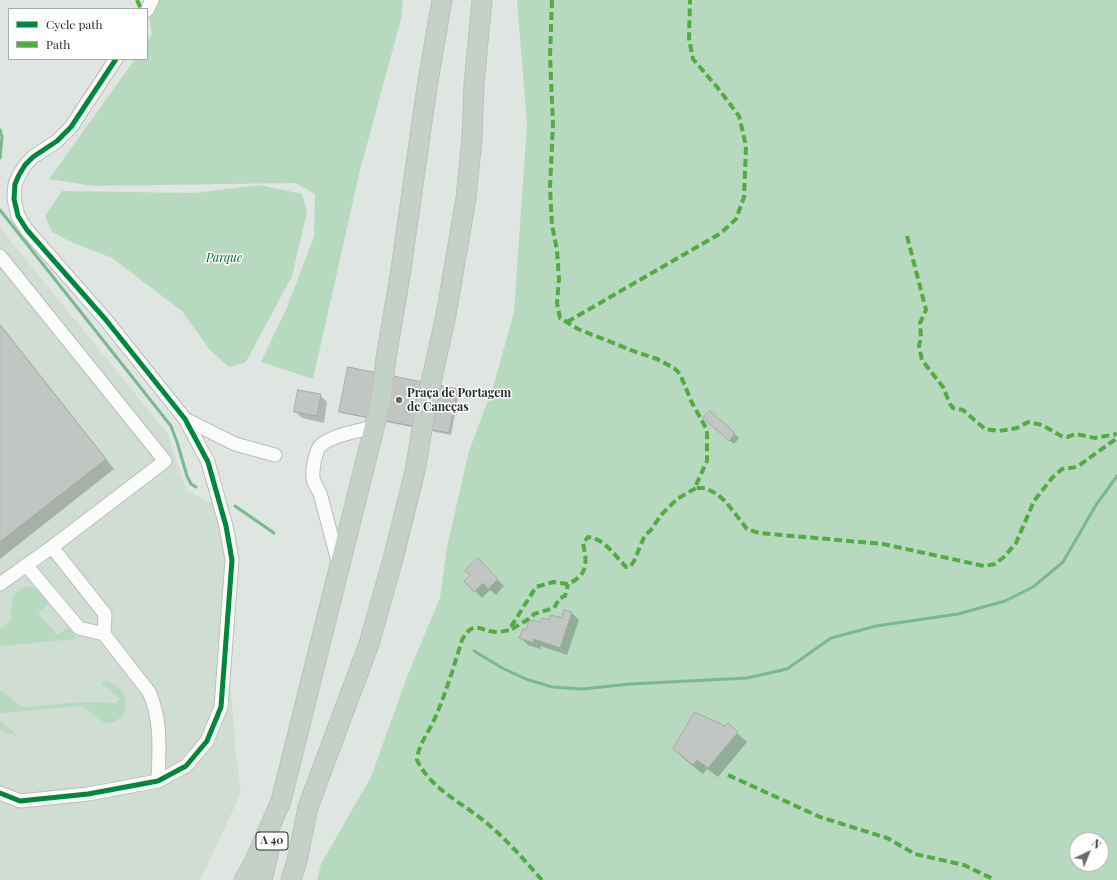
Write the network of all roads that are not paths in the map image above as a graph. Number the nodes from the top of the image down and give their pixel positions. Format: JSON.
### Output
{"nodes":[{"id":1,"x":442,"y":0,"type":"edge"},
{"id":2,"x":482,"y":0,"type":"edge"},
{"id":3,"x":115,"y":60,"type":"edge"},
{"id":4,"x":0,"y":256,"type":"edge"},
{"id":5,"x":185,"y":419,"type":"junction"},
{"id":6,"x":374,"y":427,"type":"junction"},
{"id":7,"x":275,"y":455,"type":"dead end"},
{"id":8,"x":52,"y":547,"type":"junction"},
{"id":9,"x":26,"y":565,"type":"junction"},
{"id":10,"x":339,"y":568,"type":"junction"},
{"id":11,"x":0,"y":584,"type":"edge"},
{"id":12,"x":104,"y":634,"type":"junction"},
{"id":13,"x":158,"y":781,"type":"junction"},
{"id":14,"x":0,"y":793,"type":"edge"},
{"id":15,"x":281,"y":801,"type":"junction"},
{"id":16,"x":308,"y":807,"type":"junction"},
{"id":17,"x":244,"y":880,"type":"edge"},
{"id":18,"x":262,"y":880,"type":"edge"},
{"id":19,"x":278,"y":880,"type":"edge"},
{"id":20,"x":291,"y":880,"type":"edge"}],
"edges":[{"from":1,"to":6,"type":"highway"},
{"from":2,"to":16,"type":"highway"},
{"from":3,"to":5,"type":"street"},
{"from":4,"to":8,"type":"street"},
{"from":5,"to":7,"type":"street"},
{"from":5,"to":13,"type":"street"},
{"from":6,"to":10,"type":"highway"},
{"from":6,"to":10,"type":"street"},
{"from":8,"to":9,"type":"street"},
{"from":8,"to":12,"type":"street"},
{"from":9,"to":11,"type":"street"},
{"from":9,"to":12,"type":"street"},
{"from":10,"to":15,"type":"highway"},
{"from":12,"to":13,"type":"street"},
{"from":13,"to":14,"type":"street"},
{"from":15,"to":17,"type":"highway"},
{"from":15,"to":18,"type":"highway","number":"A 40"},
{"from":16,"to":19,"type":"highway","number":"A 40"},
{"from":16,"to":20,"type":"highway"}]}
